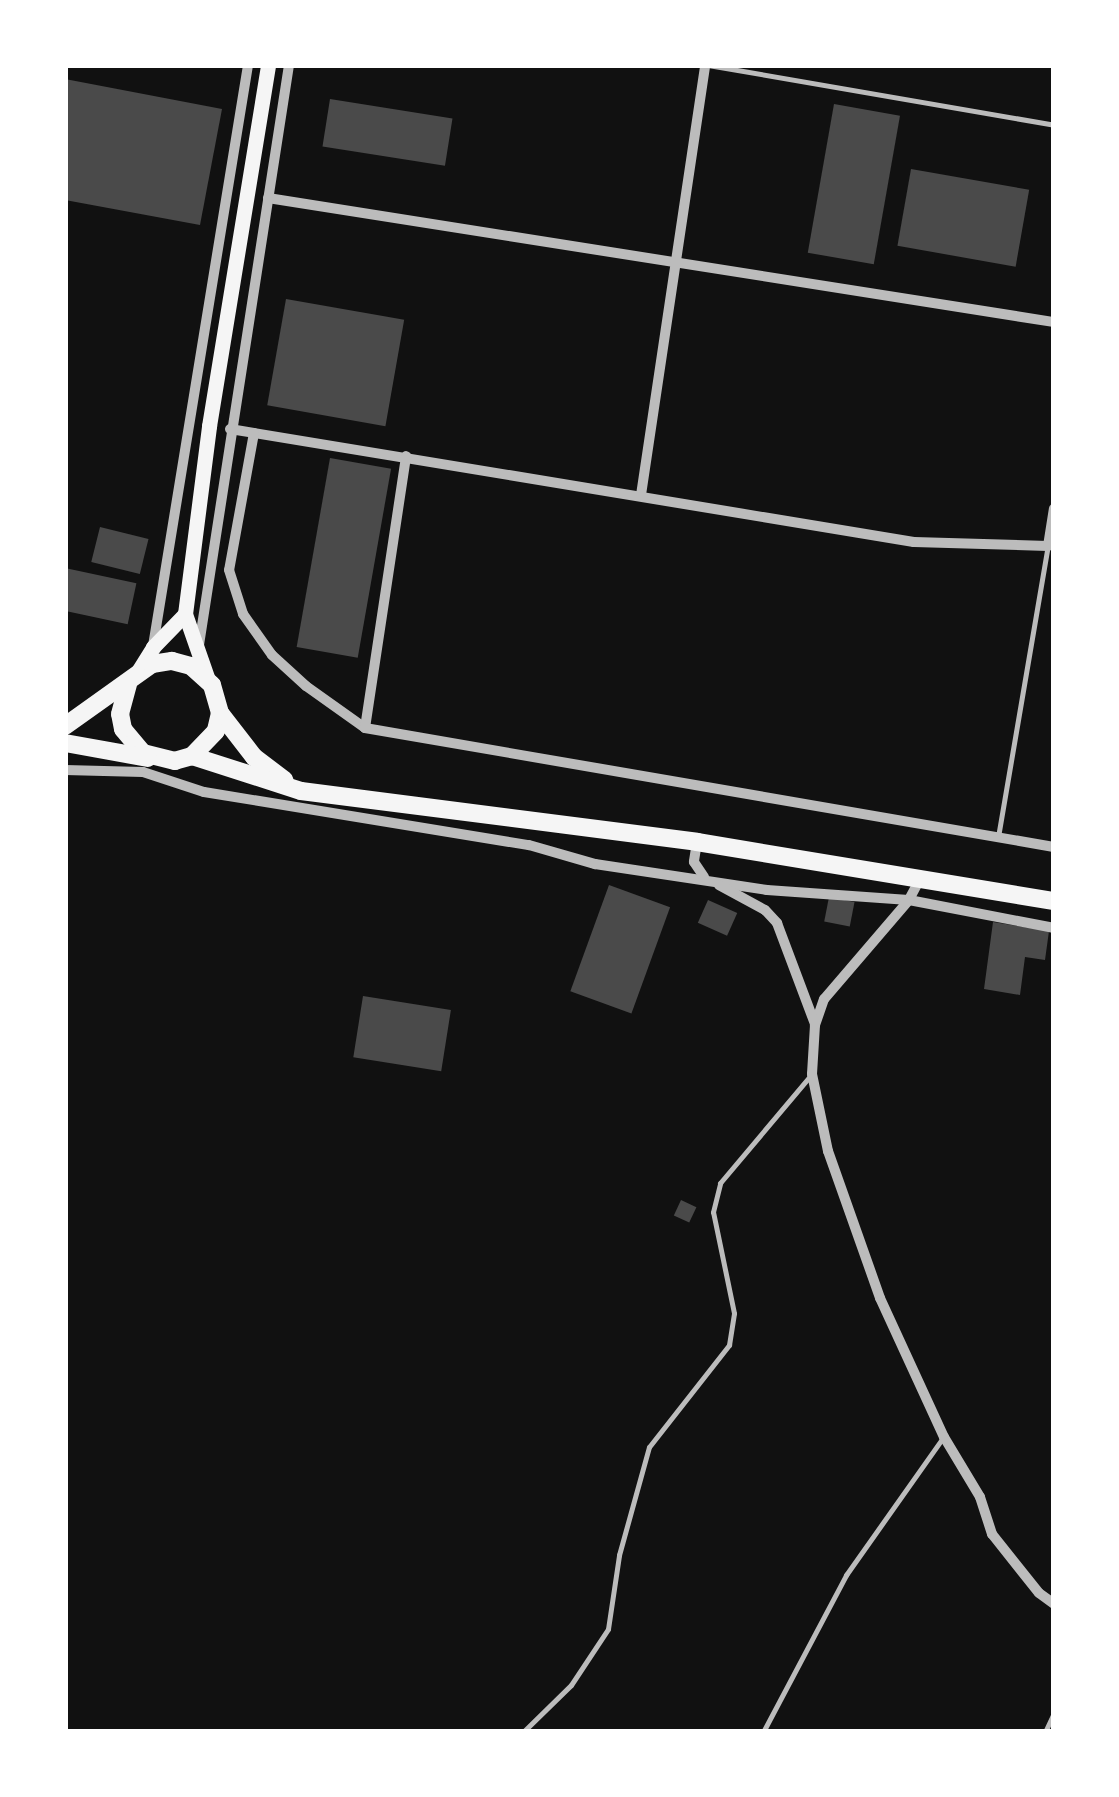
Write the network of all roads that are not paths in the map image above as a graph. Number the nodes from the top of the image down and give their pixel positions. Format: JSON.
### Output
{"nodes":[{"id":1,"x":248,"y":65,"type":"edge"},
{"id":2,"x":268,"y":65,"type":"edge"},
{"id":3,"x":290,"y":65,"type":"edge"},
{"id":4,"x":706,"y":65,"type":"edge"},
{"id":5,"x":1054,"y":125,"type":"edge"},
{"id":6,"x":268,"y":198,"type":"junction"},
{"id":7,"x":679,"y":259,"type":"junction"},
{"id":8,"x":1054,"y":322,"type":"edge"},
{"id":9,"x":230,"y":429,"type":"junction"},
{"id":10,"x":254,"y":432,"type":"junction"},
{"id":11,"x":406,"y":456,"type":"junction"},
{"id":12,"x":640,"y":495,"type":"junction"},
{"id":13,"x":1054,"y":508,"type":"edge"},
{"id":14,"x":1051,"y":547,"type":"edge"},
{"id":15,"x":185,"y":614,"type":"junction"},
{"id":16,"x":198,"y":646,"type":"junction"},
{"id":17,"x":153,"y":647,"type":"junction"},
{"id":18,"x":206,"y":677,"type":"junction"},
{"id":19,"x":132,"y":679,"type":"junction"},
{"id":20,"x":220,"y":713,"type":"junction"},
{"id":21,"x":65,"y":726,"type":"edge"},
{"id":22,"x":365,"y":728,"type":"junction"},
{"id":23,"x":65,"y":743,"type":"edge"},
{"id":24,"x":192,"y":756,"type":"junction"},
{"id":25,"x":157,"y":759,"type":"junction"},
{"id":26,"x":65,"y":770,"type":"edge"},
{"id":27,"x":301,"y":791,"type":"junction"},
{"id":28,"x":998,"y":837,"type":"junction"},
{"id":29,"x":697,"y":842,"type":"junction"},
{"id":30,"x":1054,"y":847,"type":"edge"},
{"id":31,"x":707,"y":879,"type":"junction"},
{"id":32,"x":920,"y":879,"type":"junction"},
{"id":33,"x":909,"y":900,"type":"junction"},
{"id":34,"x":1054,"y":901,"type":"edge"},
{"id":35,"x":1054,"y":928,"type":"edge"},
{"id":36,"x":815,"y":1025,"type":"junction"},
{"id":37,"x":812,"y":1074,"type":"junction"},
{"id":38,"x":944,"y":1437,"type":"junction"},
{"id":39,"x":1054,"y":1604,"type":"edge"},
{"id":40,"x":1054,"y":1713,"type":"edge"},
{"id":41,"x":523,"y":1732,"type":"edge"},
{"id":42,"x":762,"y":1732,"type":"edge"},
{"id":43,"x":1045,"y":1732,"type":"edge"}],
"edges":[{"from":1,"to":17,"type":"street"},
{"from":2,"to":15,"type":"main road"},
{"from":3,"to":6,"type":"street"},
{"from":4,"to":5,"type":"lane"},
{"from":4,"to":7,"type":"street"},
{"from":6,"to":7,"type":"street"},
{"from":6,"to":9,"type":"street"},
{"from":7,"to":8,"type":"street"},
{"from":7,"to":12,"type":"street"},
{"from":9,"to":10,"type":"street"},
{"from":9,"to":16,"type":"street"},
{"from":10,"to":11,"type":"street"},
{"from":10,"to":22,"type":"street"},
{"from":11,"to":12,"type":"street"},
{"from":11,"to":22,"type":"street"},
{"from":12,"to":14,"type":"street"},
{"from":13,"to":14,"type":"street"},
{"from":14,"to":28,"type":"lane"},
{"from":15,"to":16,"type":"main road"},
{"from":15,"to":17,"type":"main road"},
{"from":16,"to":18,"type":"main road"},
{"from":17,"to":19,"type":"main road"},
{"from":18,"to":19,"type":"main road"},
{"from":18,"to":20,"type":"main road"},
{"from":19,"to":21,"type":"main road"},
{"from":19,"to":25,"type":"main road"},
{"from":20,"to":24,"type":"main road"},
{"from":20,"to":27,"type":"main road"},
{"from":22,"to":28,"type":"street"},
{"from":23,"to":25,"type":"main road"},
{"from":24,"to":25,"type":"main road"},
{"from":24,"to":27,"type":"main road"},
{"from":26,"to":31,"type":"street"},
{"from":27,"to":29,"type":"main road"},
{"from":28,"to":30,"type":"street"},
{"from":29,"to":31,"type":"street"},
{"from":29,"to":32,"type":"main road"},
{"from":31,"to":33,"type":"street"},
{"from":31,"to":36,"type":"street"},
{"from":32,"to":33,"type":"street"},
{"from":32,"to":34,"type":"main road"},
{"from":33,"to":35,"type":"street"},
{"from":33,"to":36,"type":"street"},
{"from":36,"to":37,"type":"street"},
{"from":37,"to":38,"type":"street"},
{"from":37,"to":41,"type":"lane"},
{"from":38,"to":39,"type":"street"},
{"from":38,"to":42,"type":"lane"},
{"from":40,"to":43,"type":"lane"}]}
